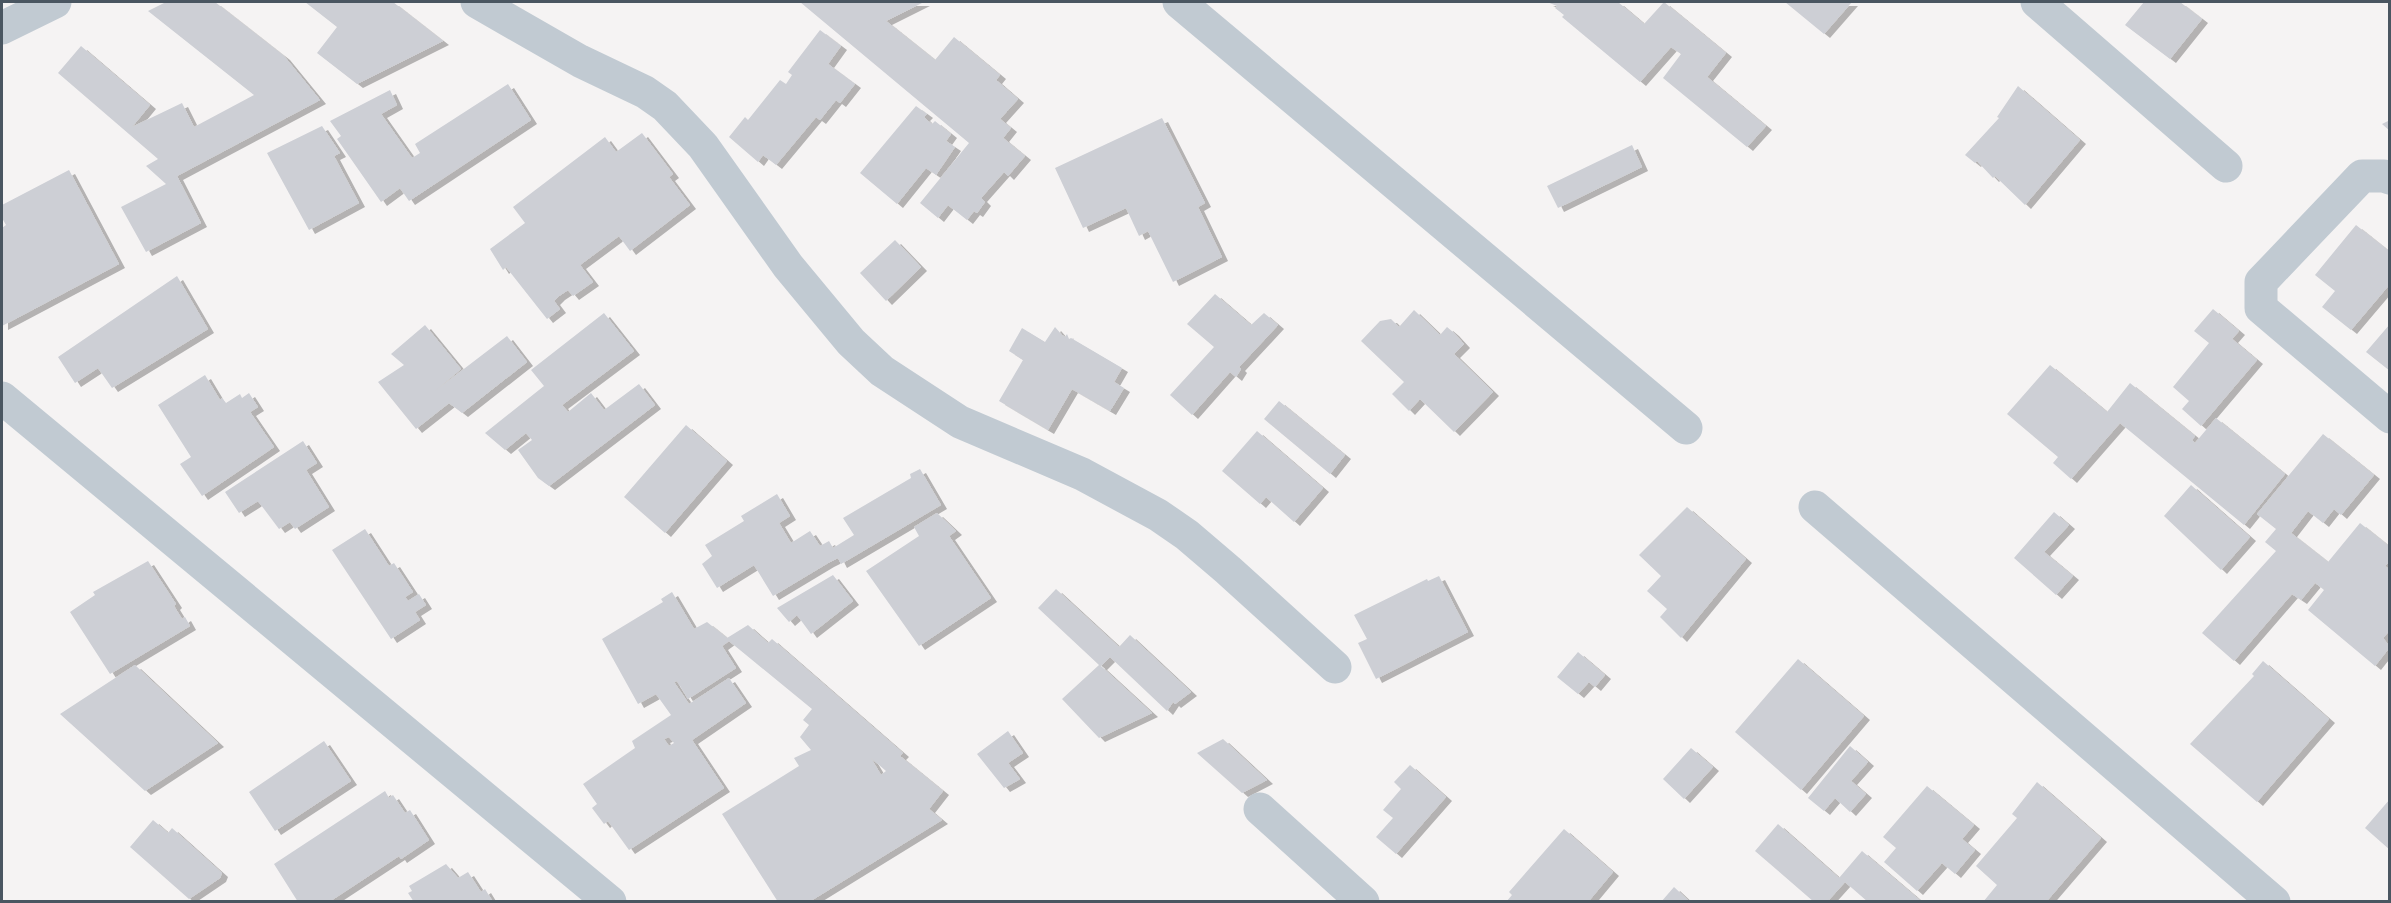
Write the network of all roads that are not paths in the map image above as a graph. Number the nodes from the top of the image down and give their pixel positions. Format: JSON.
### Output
{"nodes":[{"id":1,"x":55,"y":2,"type":"edge"},
{"id":2,"x":477,"y":2,"type":"edge"},
{"id":3,"x":1179,"y":2,"type":"edge"},
{"id":4,"x":2037,"y":2,"type":"edge"},
{"id":5,"x":2,"y":28,"type":"edge"},
{"id":6,"x":2226,"y":166,"type":"dead end"},
{"id":7,"x":2390,"y":178,"type":"edge"},
{"id":8,"x":2,"y":398,"type":"edge"},
{"id":9,"x":2390,"y":417,"type":"edge"},
{"id":10,"x":1686,"y":428,"type":"dead end"},
{"id":11,"x":1815,"y":507,"type":"dead end"},
{"id":12,"x":1335,"y":667,"type":"dead end"},
{"id":13,"x":1260,"y":809,"type":"dead end"},
{"id":14,"x":610,"y":902,"type":"edge"},
{"id":15,"x":1363,"y":902,"type":"edge"},
{"id":16,"x":2274,"y":902,"type":"edge"}],
"edges":[{"from":1,"to":5,"type":"street"},
{"from":2,"to":12,"type":"street"},
{"from":3,"to":10,"type":"street"},
{"from":4,"to":6,"type":"street"},
{"from":7,"to":9,"type":"street"},
{"from":8,"to":14,"type":"street"},
{"from":11,"to":16,"type":"street"},
{"from":13,"to":15,"type":"street"}]}
